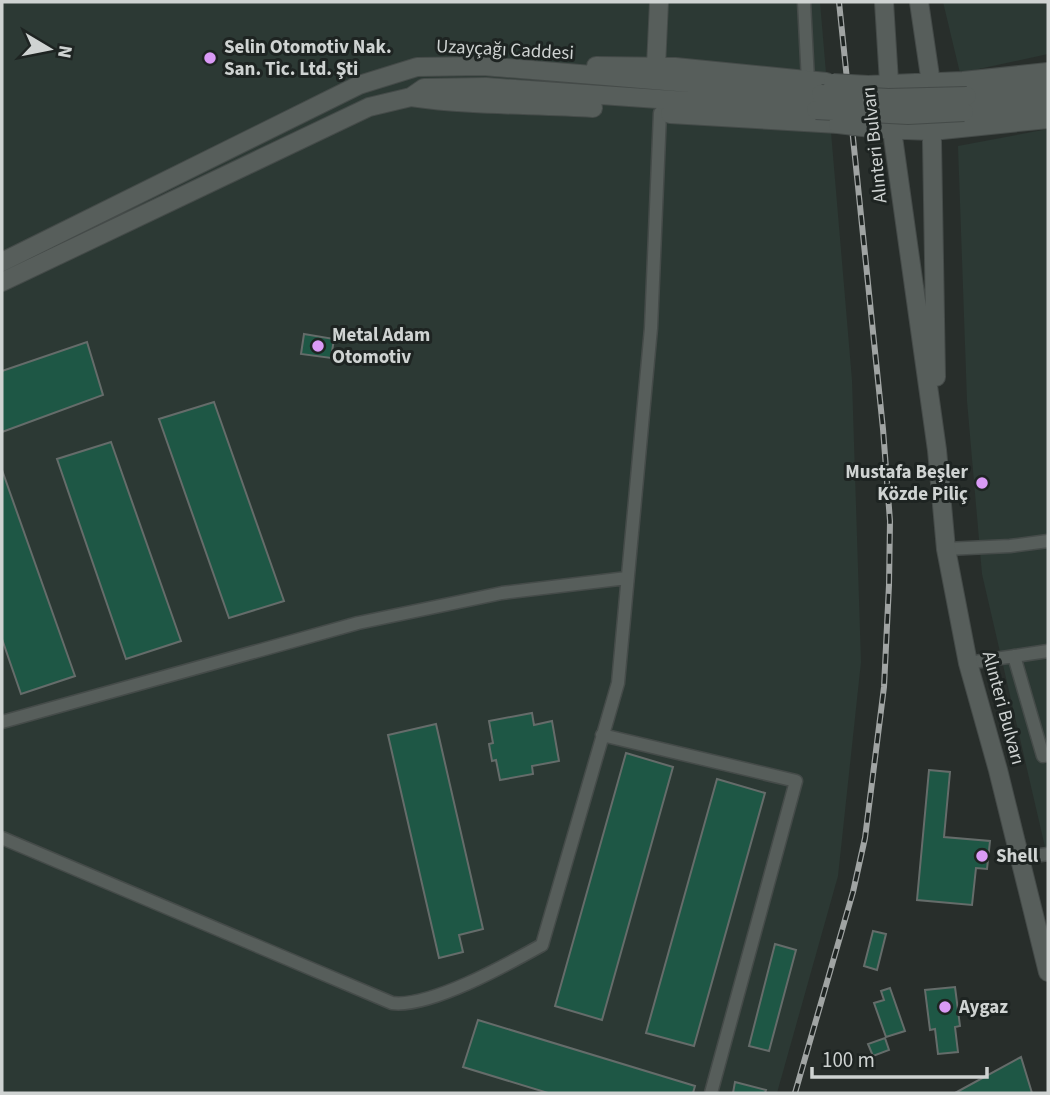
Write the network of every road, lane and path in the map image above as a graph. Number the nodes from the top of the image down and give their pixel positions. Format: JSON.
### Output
{"nodes":[{"id":1,"x":659,"y":2,"type":"edge"},
{"id":2,"x":804,"y":2,"type":"edge"},
{"id":3,"x":884,"y":2,"type":"edge"},
{"id":4,"x":919,"y":2,"type":"edge"},
{"id":5,"x":656,"y":66,"type":"junction"},
{"id":6,"x":517,"y":68,"type":"junction"},
{"id":7,"x":1048,"y":72,"type":"edge"},
{"id":8,"x":808,"y":81,"type":"junction"},
{"id":9,"x":931,"y":83,"type":"junction"},
{"id":10,"x":890,"y":84,"type":"junction"},
{"id":11,"x":1048,"y":86,"type":"edge"},
{"id":12,"x":823,"y":96,"type":"junction"},
{"id":13,"x":411,"y":97,"type":"junction"},
{"id":14,"x":1048,"y":101,"type":"edge"},
{"id":15,"x":965,"y":104,"type":"junction"},
{"id":16,"x":660,"y":113,"type":"junction"},
{"id":17,"x":1048,"y":119,"type":"edge"},
{"id":18,"x":892,"y":130,"type":"junction"},
{"id":19,"x":932,"y":131,"type":"junction"},
{"id":20,"x":2,"y":262,"type":"edge"},
{"id":21,"x":2,"y":282,"type":"edge"},
{"id":22,"x":937,"y":450,"type":"junction"},
{"id":23,"x":1048,"y":541,"type":"edge"},
{"id":24,"x":946,"y":549,"type":"junction"},
{"id":25,"x":627,"y":578,"type":"junction"},
{"id":26,"x":1048,"y":651,"type":"edge"},
{"id":27,"x":1014,"y":656,"type":"junction"},
{"id":28,"x":968,"y":663,"type":"junction"},
{"id":29,"x":2,"y":722,"type":"edge"},
{"id":30,"x":602,"y":735,"type":"junction"},
{"id":31,"x":1048,"y":755,"type":"edge"},
{"id":32,"x":2,"y":838,"type":"edge"},
{"id":33,"x":1048,"y":854,"type":"edge"},
{"id":34,"x":1019,"y":858,"type":"junction"},
{"id":35,"x":1047,"y":963,"type":"edge"},
{"id":36,"x":711,"y":1093,"type":"edge"}],
"edges":[{"from":1,"to":5,"type":"main road"},
{"from":2,"to":8,"type":"street"},
{"from":3,"to":10,"type":"main road","name":"Alınteri Bulvarı"},
{"from":4,"to":9,"type":"main road","name":"Alınteri Bulvarı"},
{"from":5,"to":6,"type":"main road"},
{"from":5,"to":8,"type":"main road"},
{"from":6,"to":12,"type":"main road","name":"Uzayçağı Caddesi"},
{"from":6,"to":20,"type":"main road","name":"Uzayçağı Caddesi"},
{"from":7,"to":9,"type":"main road"},
{"from":8,"to":12,"type":"main road"},
{"from":9,"to":10,"type":"main road"},
{"from":9,"to":19,"type":"main road","name":"Alınteri Bulvarı"},
{"from":10,"to":12,"type":"main road","bridge":true},
{"from":10,"to":18,"type":"main road","name":"Alınteri Bulvarı"},
{"from":11,"to":15,"type":"main road","name":"Uzayçağı Caddesi"},
{"from":12,"to":13,"type":"main road","name":"Uzayçağı Caddesi"},
{"from":12,"to":15,"type":"main road","name":"Uzayçağı Caddesi","bridge":true},
{"from":13,"to":16,"type":"main road"},
{"from":13,"to":21,"type":"main road","name":"Uzayçağı Caddesi"},
{"from":14,"to":15,"type":"main road","name":"Uzayçağı Caddesi"},
{"from":16,"to":18,"type":"main road","bridge":true},
{"from":16,"to":25,"type":"street"},
{"from":17,"to":19,"type":"main road"},
{"from":18,"to":19,"type":"main road"},
{"from":18,"to":22,"type":"main road","name":"Alınteri Bulvarı"},
{"from":19,"to":22,"type":"main road","name":"Alınteri Bulvarı"},
{"from":22,"to":24,"type":"main road","name":"Alınteri Bulvarı"},
{"from":23,"to":24,"type":"street"},
{"from":24,"to":28,"type":"main road","name":"Alınteri Bulvarı"},
{"from":25,"to":29,"type":"street"},
{"from":25,"to":30,"type":"street"},
{"from":26,"to":27,"type":"street"},
{"from":27,"to":28,"type":"street"},
{"from":27,"to":31,"type":"street"},
{"from":28,"to":34,"type":"main road","name":"Alınteri Bulvarı"},
{"from":30,"to":32,"type":"street"},
{"from":30,"to":36,"type":"street"},
{"from":33,"to":34,"type":"street"},
{"from":34,"to":35,"type":"main road","name":"Alınteri Bulvarı"}]}
